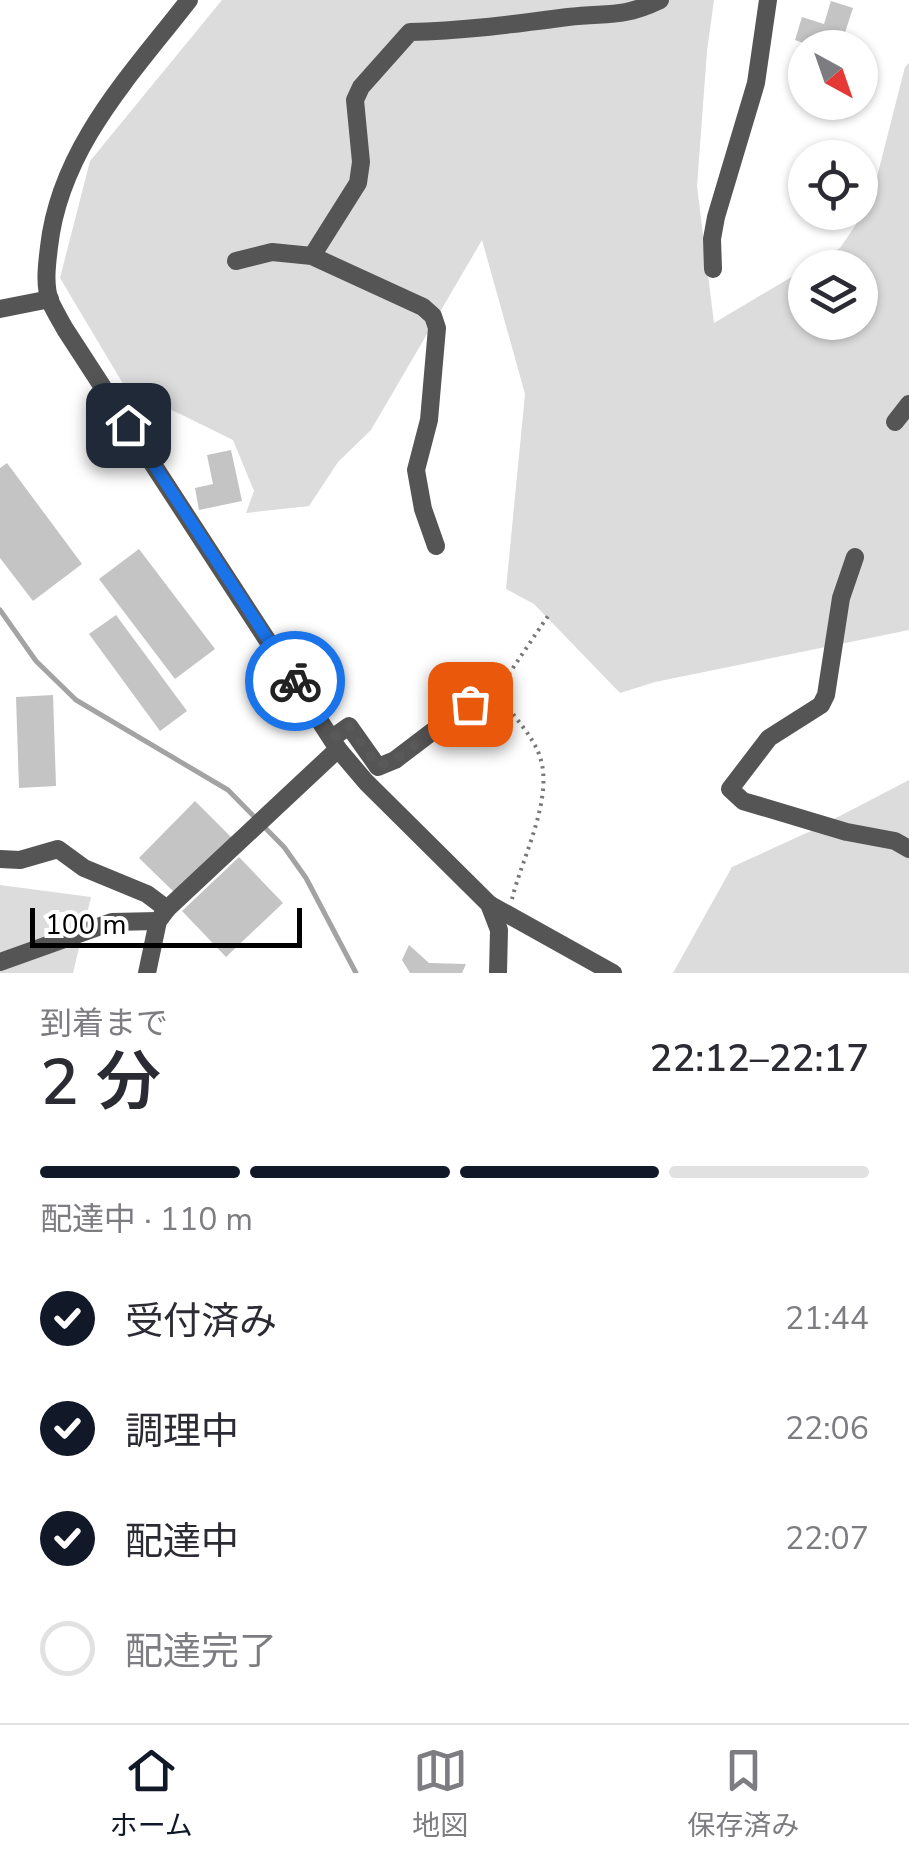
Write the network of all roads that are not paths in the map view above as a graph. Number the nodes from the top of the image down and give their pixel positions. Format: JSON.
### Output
{"nodes":[{"id":1,"x":189,"y":0,"type":"edge"},
{"id":2,"x":660,"y":0,"type":"edge"},
{"id":3,"x":768,"y":0,"type":"edge"},
{"id":4,"x":312,"y":256,"type":"junction"},
{"id":5,"x":236,"y":261,"type":"dead end"},
{"id":6,"x":713,"y":269,"type":"dead end"},
{"id":7,"x":50,"y":300,"type":"junction"},
{"id":8,"x":0,"y":309,"type":"edge"},
{"id":9,"x":909,"y":404,"type":"edge"},
{"id":10,"x":896,"y":422,"type":"dead end"},
{"id":11,"x":436,"y":546,"type":"dead end"},
{"id":12,"x":856,"y":557,"type":"dead end"},
{"id":13,"x":470,"y":704,"type":"dead end"},
{"id":14,"x":335,"y":744,"type":"junction"},
{"id":15,"x":909,"y":850,"type":"edge"},
{"id":16,"x":0,"y":859,"type":"edge"},
{"id":17,"x":489,"y":904,"type":"junction"},
{"id":18,"x":163,"y":915,"type":"junction"},
{"id":19,"x":0,"y":962,"type":"edge"},
{"id":20,"x":147,"y":973,"type":"edge"},
{"id":21,"x":498,"y":973,"type":"edge"},
{"id":22,"x":613,"y":973,"type":"edge"}],
"edges":[{"from":1,"to":7,"type":"street"},
{"from":2,"to":4,"type":"street"},
{"from":3,"to":6,"type":"street"},
{"from":4,"to":5,"type":"street"},
{"from":4,"to":11,"type":"street"},
{"from":7,"to":8,"type":"street"},
{"from":7,"to":14,"type":"street"},
{"from":9,"to":10,"type":"street"},
{"from":12,"to":15,"type":"street"},
{"from":13,"to":14,"type":"street"},
{"from":14,"to":17,"type":"street"},
{"from":14,"to":18,"type":"street"},
{"from":16,"to":18,"type":"street"},
{"from":17,"to":21,"type":"street"},
{"from":17,"to":22,"type":"street"},
{"from":18,"to":19,"type":"street"},
{"from":18,"to":20,"type":"street"}]}
